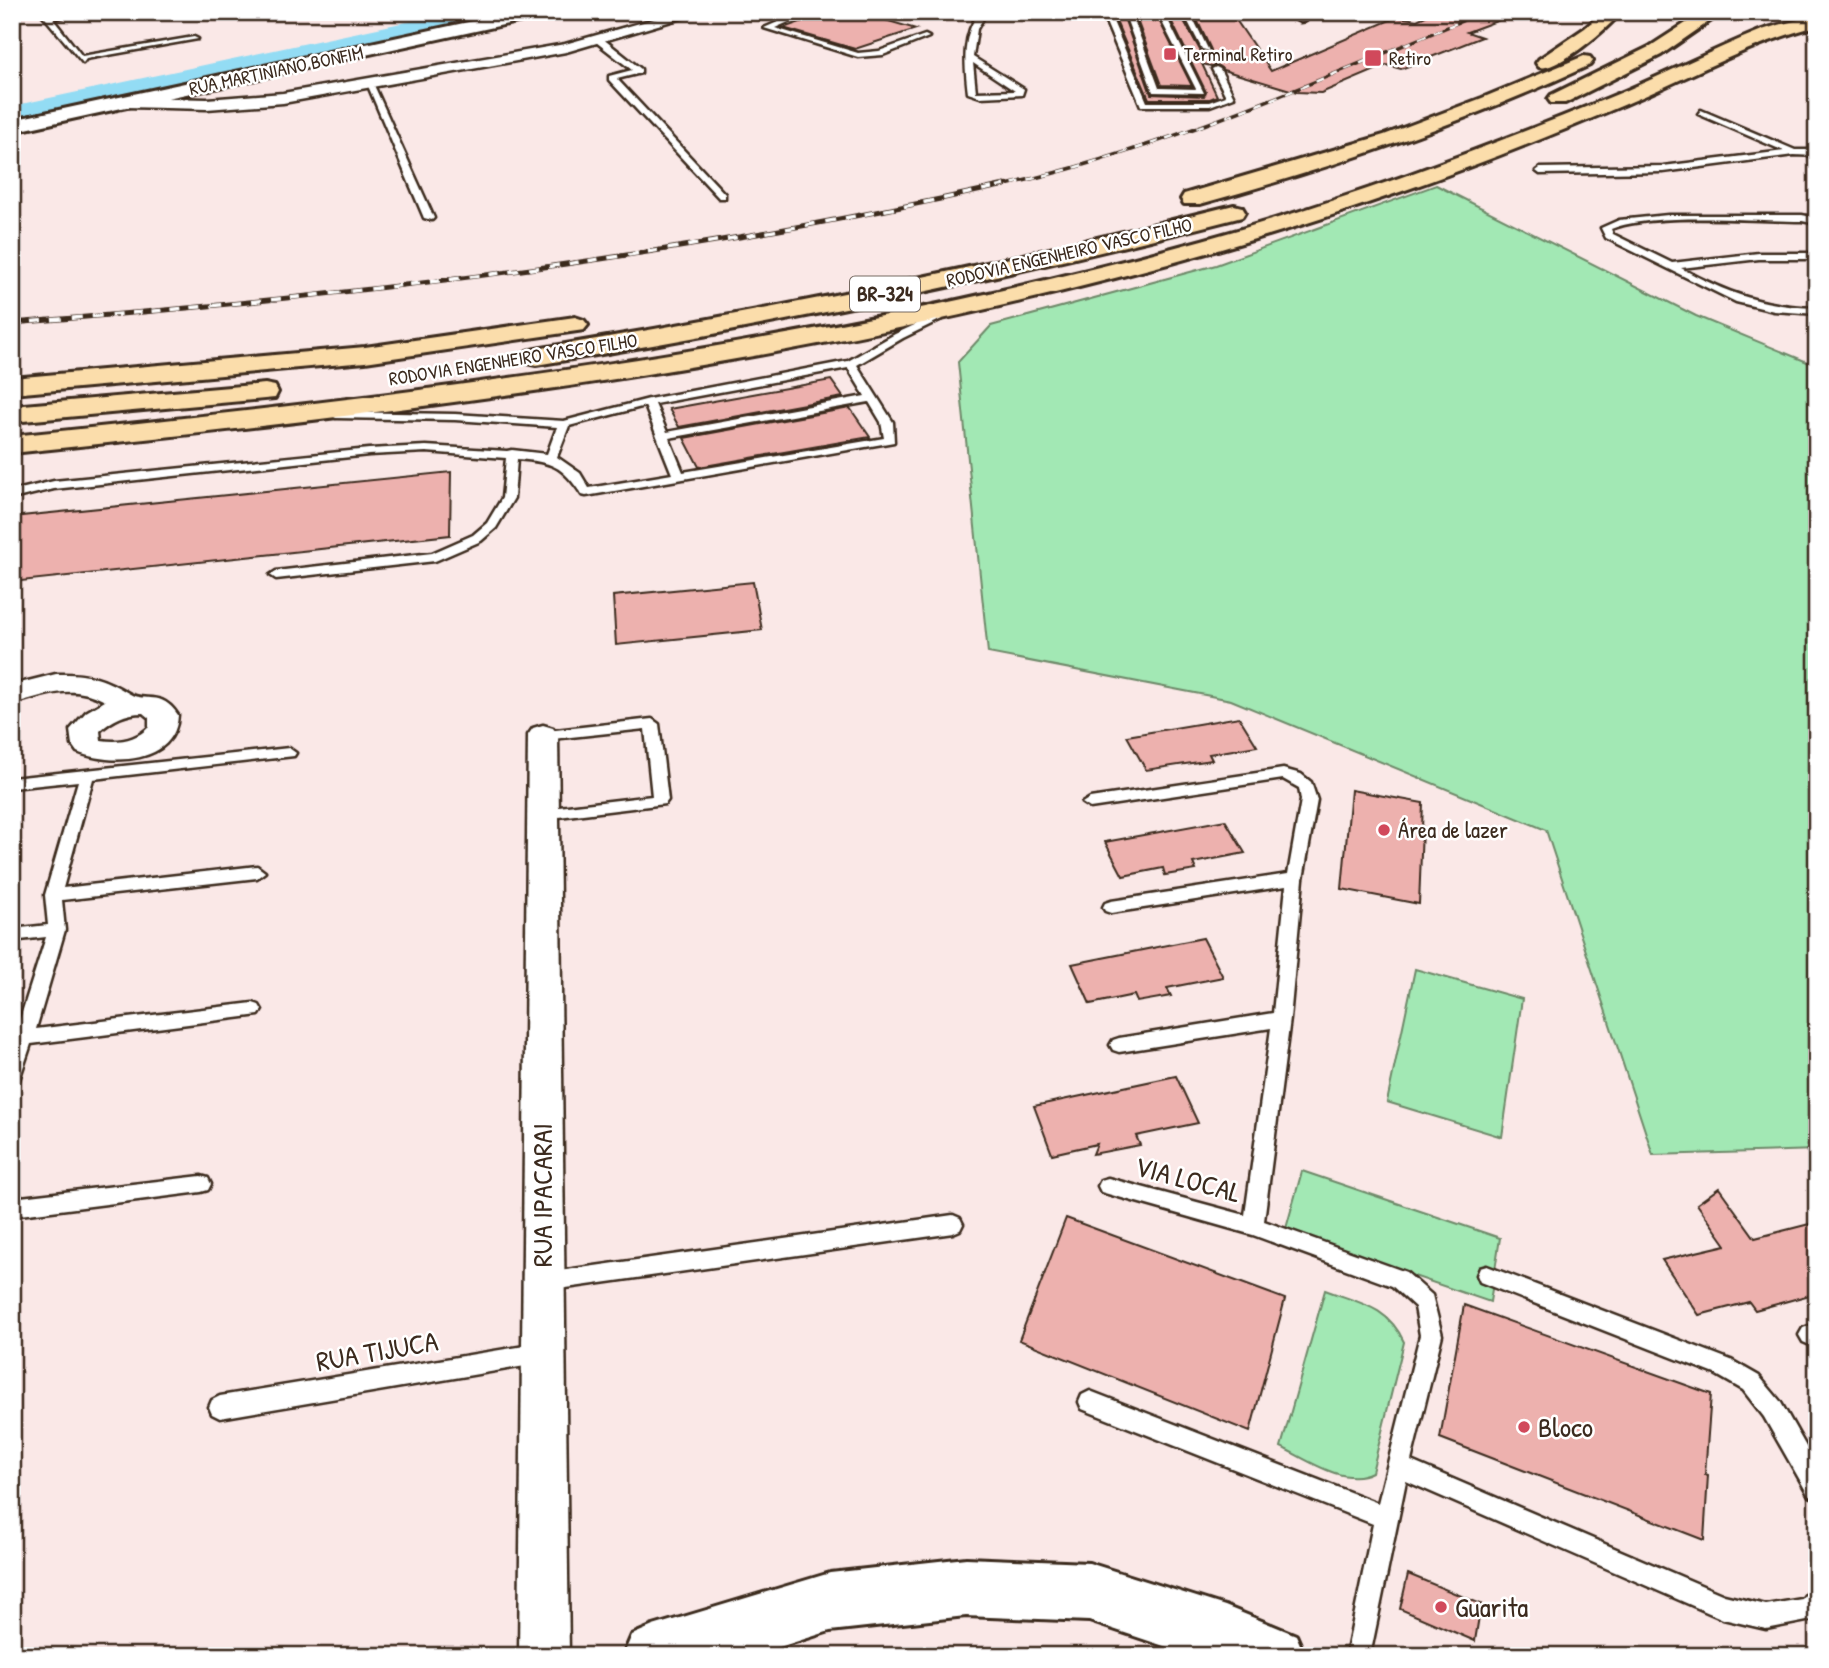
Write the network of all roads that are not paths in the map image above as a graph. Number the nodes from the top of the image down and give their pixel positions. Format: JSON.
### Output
{"nodes":[{"id":1,"x":69,"y":12,"type":"edge"},
{"id":2,"x":540,"y":12,"type":"edge"},
{"id":3,"x":695,"y":12,"type":"edge"},
{"id":4,"x":808,"y":12,"type":"edge"},
{"id":5,"x":984,"y":12,"type":"edge"},
{"id":6,"x":1081,"y":12,"type":"edge"},
{"id":7,"x":1128,"y":12,"type":"edge"},
{"id":8,"x":1160,"y":12,"type":"edge"},
{"id":9,"x":1186,"y":12,"type":"edge"},
{"id":10,"x":1285,"y":12,"type":"edge"},
{"id":11,"x":1613,"y":12,"type":"edge"},
{"id":12,"x":1715,"y":12,"type":"edge"},
{"id":13,"x":1105,"y":13,"type":"edge"},
{"id":14,"x":46,"y":15,"type":"edge"},
{"id":15,"x":1302,"y":21,"type":"dead end"},
{"id":16,"x":1817,"y":21,"type":"edge"},
{"id":17,"x":925,"y":37,"type":"dead end"},
{"id":18,"x":194,"y":39,"type":"dead end"},
{"id":19,"x":599,"y":40,"type":"junction"},
{"id":20,"x":1206,"y":49,"type":"dead end"},
{"id":21,"x":1606,"y":50,"type":"dead end"},
{"id":22,"x":970,"y":58,"type":"junction"},
{"id":23,"x":1216,"y":69,"type":"dead end"},
{"id":24,"x":369,"y":83,"type":"junction"},
{"id":25,"x":126,"y":102,"type":"junction"},
{"id":26,"x":1701,"y":112,"type":"dead end"},
{"id":27,"x":1461,"y":113,"type":"junction"},
{"id":28,"x":12,"y":126,"type":"edge"},
{"id":29,"x":1457,"y":141,"type":"dead end"},
{"id":30,"x":1794,"y":152,"type":"junction"},
{"id":31,"x":1817,"y":153,"type":"edge"},
{"id":32,"x":1540,"y":171,"type":"dead end"},
{"id":33,"x":1360,"y":174,"type":"dead end"},
{"id":34,"x":1298,"y":193,"type":"dead end"},
{"id":35,"x":722,"y":196,"type":"dead end"},
{"id":36,"x":1165,"y":206,"type":"dead end"},
{"id":37,"x":1250,"y":207,"type":"dead end"},
{"id":38,"x":429,"y":218,"type":"dead end"},
{"id":39,"x":1817,"y":221,"type":"edge"},
{"id":40,"x":1817,"y":256,"type":"edge"},
{"id":41,"x":1671,"y":266,"type":"junction"},
{"id":42,"x":986,"y":273,"type":"junction"},
{"id":43,"x":956,"y":310,"type":"junction"},
{"id":44,"x":1817,"y":311,"type":"edge"},
{"id":45,"x":593,"y":322,"type":"dead end"},
{"id":46,"x":518,"y":359,"type":"dead end"},
{"id":47,"x":669,"y":363,"type":"junction"},
{"id":48,"x":851,"y":364,"type":"junction"},
{"id":49,"x":12,"y":386,"type":"edge"},
{"id":50,"x":284,"y":391,"type":"dead end"},
{"id":51,"x":872,"y":398,"type":"junction"},
{"id":52,"x":649,"y":402,"type":"junction"},
{"id":53,"x":12,"y":414,"type":"edge"},
{"id":54,"x":299,"y":415,"type":"junction"},
{"id":55,"x":564,"y":424,"type":"junction"},
{"id":56,"x":661,"y":436,"type":"junction"},
{"id":57,"x":12,"y":445,"type":"edge"},
{"id":58,"x":512,"y":453,"type":"junction"},
{"id":59,"x":551,"y":458,"type":"junction"},
{"id":60,"x":680,"y":477,"type":"junction"},
{"id":61,"x":12,"y":495,"type":"edge"},
{"id":62,"x":276,"y":575,"type":"dead end"},
{"id":63,"x":12,"y":695,"type":"edge"},
{"id":64,"x":125,"y":705,"type":"dead end"},
{"id":65,"x":543,"y":735,"type":"joint"},
{"id":66,"x":289,"y":753,"type":"dead end"},
{"id":67,"x":87,"y":775,"type":"junction"},
{"id":68,"x":12,"y":783,"type":"edge"},
{"id":69,"x":1090,"y":803,"type":"dead end"},
{"id":70,"x":542,"y":814,"type":"junction"},
{"id":71,"x":257,"y":872,"type":"dead end"},
{"id":72,"x":1295,"y":879,"type":"junction"},
{"id":73,"x":53,"y":895,"type":"junction"},
{"id":74,"x":1111,"y":907,"type":"dead end"},
{"id":75,"x":57,"y":930,"type":"junction"},
{"id":76,"x":12,"y":934,"type":"edge"},
{"id":77,"x":253,"y":1010,"type":"dead end"},
{"id":78,"x":1281,"y":1019,"type":"junction"},
{"id":79,"x":23,"y":1038,"type":"junction"},
{"id":80,"x":1119,"y":1045,"type":"dead end"},
{"id":81,"x":12,"y":1078,"type":"edge"},
{"id":82,"x":201,"y":1184,"type":"dead end"},
{"id":83,"x":1108,"y":1186,"type":"dead end"},
{"id":84,"x":12,"y":1207,"type":"edge"},
{"id":85,"x":953,"y":1224,"type":"dead end"},
{"id":86,"x":1253,"y":1226,"type":"junction"},
{"id":87,"x":1487,"y":1275,"type":"dead end"},
{"id":88,"x":542,"y":1283,"type":"junction"},
{"id":89,"x":543,"y":1353,"type":"junction"},
{"id":90,"x":1090,"y":1402,"type":"dead end"},
{"id":91,"x":220,"y":1407,"type":"dead end"},
{"id":92,"x":1400,"y":1467,"type":"junction"},
{"id":93,"x":1817,"y":1488,"type":"edge"},
{"id":94,"x":1386,"y":1518,"type":"junction"},
{"id":95,"x":1817,"y":1598,"type":"edge"},
{"id":96,"x":544,"y":1656,"type":"edge"},
{"id":97,"x":653,"y":1656,"type":"edge"},
{"id":98,"x":1275,"y":1656,"type":"edge"},
{"id":99,"x":1358,"y":1656,"type":"edge"}],
"edges":[{"from":1,"to":14,"type":"lane"},
{"from":2,"to":25,"type":"street","name":"RUA MARTINIANO BONFIM"},
{"from":3,"to":19,"type":"street"},
{"from":4,"to":17,"type":"lane"},
{"from":5,"to":22,"type":"lane"},
{"from":6,"to":13,"type":"lane"},
{"from":7,"to":8,"type":"lane"},
{"from":9,"to":20,"type":"lane"},
{"from":10,"to":15,"type":"lane"},
{"from":11,"to":27,"type":"highway"},
{"from":12,"to":29,"type":"highway"},
{"from":13,"to":23,"type":"lane"},
{"from":14,"to":18,"type":"lane"},
{"from":16,"to":43,"type":"highway"},
{"from":19,"to":24,"type":"street"},
{"from":19,"to":35,"type":"lane"},
{"from":21,"to":27,"type":"highway","name":"RODOVIA ENGENHEIRO VASCO FILHO"},
{"from":22,"to":22,"type":"lane"},
{"from":24,"to":25,"type":"street"},
{"from":24,"to":38,"type":"lane"},
{"from":25,"to":28,"type":"street","name":"RUA MARTINIANO BONFIM"},
{"from":26,"to":30,"type":"lane"},
{"from":27,"to":36,"type":"highway","name":"RODOVIA ENGENHEIRO VASCO FILHO"},
{"from":30,"to":31,"type":"lane"},
{"from":30,"to":32,"type":"lane"},
{"from":33,"to":34,"type":"highway"},
{"from":37,"to":42,"type":"highway","name":"RODOVIA ENGENHEIRO VASCO FILHO","number":"BR-324"},
{"from":39,"to":41,"type":"lane"},
{"from":40,"to":41,"type":"lane"},
{"from":41,"to":44,"type":"lane"},
{"from":42,"to":46,"type":"highway","name":"RODOVIA ENGENHEIRO VASCO FILHO","number":"BR-324"},
{"from":42,"to":47,"type":"highway"},
{"from":43,"to":47,"type":"highway"},
{"from":43,"to":48,"type":"lane"},
{"from":45,"to":49,"type":"highway","name":"RODOVIA ENGENHEIRO VASCO FILHO"},
{"from":47,"to":54,"type":"highway"},
{"from":48,"to":51,"type":"lane"},
{"from":48,"to":52,"type":"lane"},
{"from":50,"to":53,"type":"highway"},
{"from":51,"to":56,"type":"lane"},
{"from":51,"to":60,"type":"lane"},
{"from":52,"to":55,"type":"lane"},
{"from":52,"to":56,"type":"lane"},
{"from":54,"to":55,"type":"lane"},
{"from":54,"to":57,"type":"highway"},
{"from":55,"to":59,"type":"lane"},
{"from":56,"to":60,"type":"lane"},
{"from":58,"to":59,"type":"lane"},
{"from":58,"to":61,"type":"lane"},
{"from":58,"to":62,"type":"lane"},
{"from":59,"to":60,"type":"lane"},
{"from":63,"to":64,"type":"street"},
{"from":65,"to":70,"type":"street","name":"RUA IPACARAI"},
{"from":65,"to":70,"type":"lane"},
{"from":66,"to":67,"type":"lane"},
{"from":67,"to":68,"type":"lane"},
{"from":67,"to":73,"type":"lane"},
{"from":69,"to":72,"type":"lane"},
{"from":70,"to":88,"type":"street","name":"RUA IPACARAI"},
{"from":71,"to":73,"type":"lane"},
{"from":72,"to":74,"type":"lane"},
{"from":72,"to":78,"type":"lane"},
{"from":73,"to":75,"type":"lane"},
{"from":75,"to":76,"type":"lane"},
{"from":75,"to":79,"type":"lane"},
{"from":77,"to":79,"type":"lane"},
{"from":78,"to":80,"type":"lane"},
{"from":78,"to":86,"type":"lane"},
{"from":79,"to":81,"type":"lane"},
{"from":82,"to":84,"type":"lane"},
{"from":83,"to":86,"type":"lane","name":"VIA LOCAL"},
{"from":85,"to":88,"type":"lane"},
{"from":86,"to":92,"type":"lane","name":"VIA LOCAL"},
{"from":87,"to":93,"type":"lane"},
{"from":88,"to":89,"type":"street","name":"RUA IPACARAI"},
{"from":89,"to":91,"type":"lane","name":"RUA TIJUCA"},
{"from":89,"to":96,"type":"street","name":"RUA IPACARAI"},
{"from":90,"to":94,"type":"lane"},
{"from":92,"to":94,"type":"lane","name":"VIA LOCAL"},
{"from":92,"to":95,"type":"lane"},
{"from":94,"to":99,"type":"lane","name":"VIA LOCAL"},
{"from":97,"to":98,"type":"street"}]}
